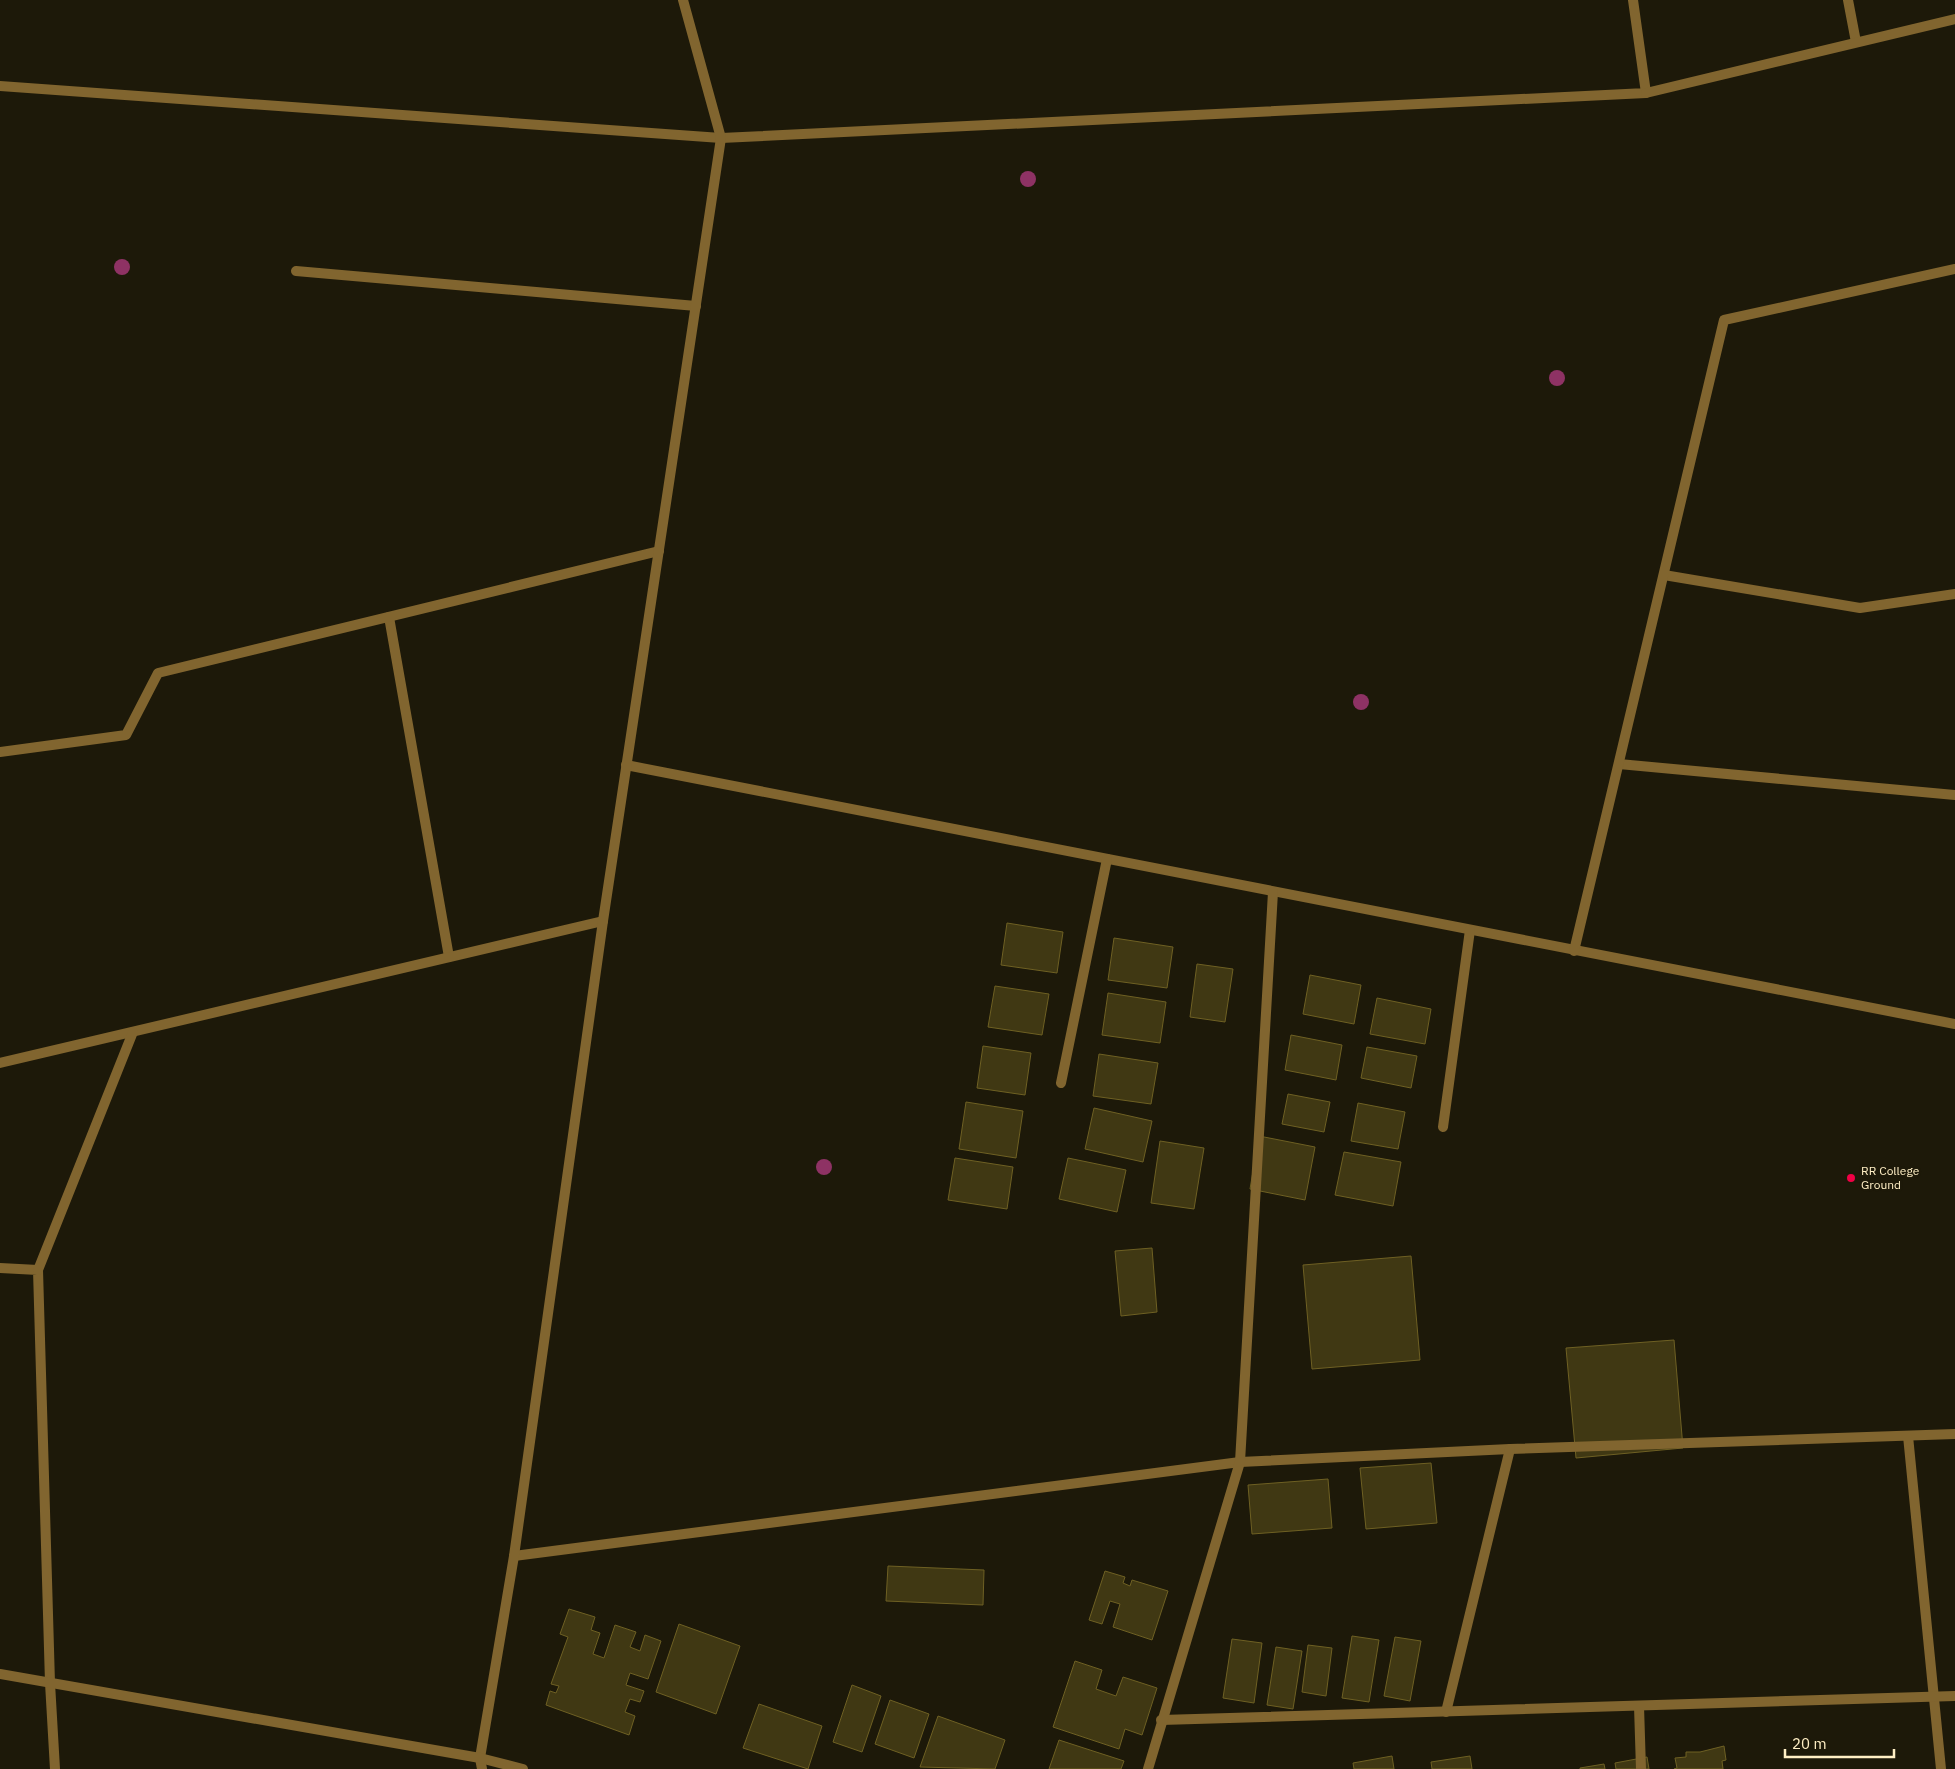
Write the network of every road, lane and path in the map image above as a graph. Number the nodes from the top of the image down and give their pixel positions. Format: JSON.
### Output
{"nodes":[{"id":1,"x":683,"y":0,"type":"edge"},
{"id":2,"x":1633,"y":0,"type":"edge"},
{"id":3,"x":1848,"y":0,"type":"edge"},
{"id":4,"x":1955,"y":19,"type":"edge"},
{"id":5,"x":1856,"y":42,"type":"junction"},
{"id":6,"x":0,"y":86,"type":"edge"},
{"id":7,"x":1646,"y":93,"type":"junction"},
{"id":8,"x":721,"y":138,"type":"junction"},
{"id":9,"x":1955,"y":269,"type":"edge"},
{"id":10,"x":296,"y":271,"type":"dead end"},
{"id":11,"x":696,"y":306,"type":"junction"},
{"id":12,"x":659,"y":551,"type":"junction"},
{"id":13,"x":1664,"y":575,"type":"junction"},
{"id":14,"x":1955,"y":594,"type":"edge"},
{"id":15,"x":389,"y":617,"type":"junction"},
{"id":16,"x":0,"y":752,"type":"edge"},
{"id":17,"x":1619,"y":764,"type":"junction"},
{"id":18,"x":626,"y":765,"type":"junction"},
{"id":19,"x":1955,"y":795,"type":"edge"},
{"id":20,"x":1107,"y":859,"type":"junction"},
{"id":21,"x":1273,"y":892,"type":"junction"},
{"id":22,"x":603,"y":920,"type":"junction"},
{"id":23,"x":1470,"y":930,"type":"junction"},
{"id":24,"x":1574,"y":950,"type":"junction"},
{"id":25,"x":449,"y":957,"type":"junction"},
{"id":26,"x":1955,"y":1024,"type":"edge"},
{"id":27,"x":133,"y":1032,"type":"junction"},
{"id":28,"x":0,"y":1063,"type":"edge"},
{"id":29,"x":1061,"y":1083,"type":"dead end"},
{"id":30,"x":1444,"y":1127,"type":"dead end"},
{"id":31,"x":0,"y":1268,"type":"edge"},
{"id":32,"x":38,"y":1270,"type":"junction"},
{"id":33,"x":1955,"y":1434,"type":"edge"},
{"id":34,"x":1908,"y":1436,"type":"junction"},
{"id":35,"x":1510,"y":1449,"type":"junction"},
{"id":36,"x":1240,"y":1462,"type":"junction"},
{"id":37,"x":514,"y":1556,"type":"junction"},
{"id":38,"x":0,"y":1674,"type":"edge"},
{"id":39,"x":50,"y":1683,"type":"junction"},
{"id":40,"x":1955,"y":1696,"type":"edge"},
{"id":41,"x":1935,"y":1697,"type":"junction"},
{"id":42,"x":1639,"y":1706,"type":"junction"},
{"id":43,"x":1446,"y":1712,"type":"junction"},
{"id":44,"x":1161,"y":1720,"type":"junction"},
{"id":45,"x":481,"y":1764,"type":"edge"},
{"id":46,"x":55,"y":1769,"type":"edge"},
{"id":47,"x":523,"y":1769,"type":"edge"},
{"id":48,"x":1148,"y":1769,"type":"edge"},
{"id":49,"x":1641,"y":1769,"type":"edge"},
{"id":50,"x":1941,"y":1769,"type":"edge"}],
"edges":[{"from":1,"to":8,"type":"street"},
{"from":2,"to":7,"type":"street"},
{"from":3,"to":5,"type":"street"},
{"from":4,"to":5,"type":"street"},
{"from":5,"to":7,"type":"street"},
{"from":6,"to":8,"type":"street"},
{"from":7,"to":8,"type":"street"},
{"from":8,"to":11,"type":"street"},
{"from":9,"to":13,"type":"street"},
{"from":10,"to":11,"type":"street"},
{"from":11,"to":12,"type":"street"},
{"from":12,"to":15,"type":"street"},
{"from":12,"to":18,"type":"street"},
{"from":13,"to":14,"type":"street"},
{"from":13,"to":17,"type":"street"},
{"from":15,"to":16,"type":"street"},
{"from":15,"to":25,"type":"street"},
{"from":17,"to":19,"type":"street"},
{"from":17,"to":24,"type":"street"},
{"from":18,"to":20,"type":"street"},
{"from":18,"to":22,"type":"street"},
{"from":20,"to":21,"type":"street"},
{"from":20,"to":29,"type":"street"},
{"from":21,"to":23,"type":"street"},
{"from":21,"to":36,"type":"street"},
{"from":22,"to":25,"type":"street"},
{"from":22,"to":37,"type":"street"},
{"from":23,"to":24,"type":"street"},
{"from":23,"to":30,"type":"street"},
{"from":24,"to":26,"type":"street"},
{"from":25,"to":27,"type":"street"},
{"from":27,"to":28,"type":"street"},
{"from":27,"to":32,"type":"street"},
{"from":31,"to":32,"type":"street"},
{"from":32,"to":39,"type":"street"},
{"from":33,"to":34,"type":"street"},
{"from":34,"to":35,"type":"street"},
{"from":34,"to":41,"type":"street"},
{"from":35,"to":36,"type":"street"},
{"from":35,"to":43,"type":"street"},
{"from":36,"to":37,"type":"street"},
{"from":36,"to":44,"type":"street"},
{"from":37,"to":45,"type":"street"},
{"from":38,"to":39,"type":"street"},
{"from":39,"to":45,"type":"street"},
{"from":39,"to":46,"type":"street"},
{"from":40,"to":41,"type":"street"},
{"from":41,"to":42,"type":"street"},
{"from":41,"to":50,"type":"street"},
{"from":42,"to":43,"type":"street"},
{"from":42,"to":49,"type":"street"},
{"from":43,"to":44,"type":"street"},
{"from":44,"to":48,"type":"street"},
{"from":45,"to":47,"type":"street"}]}
